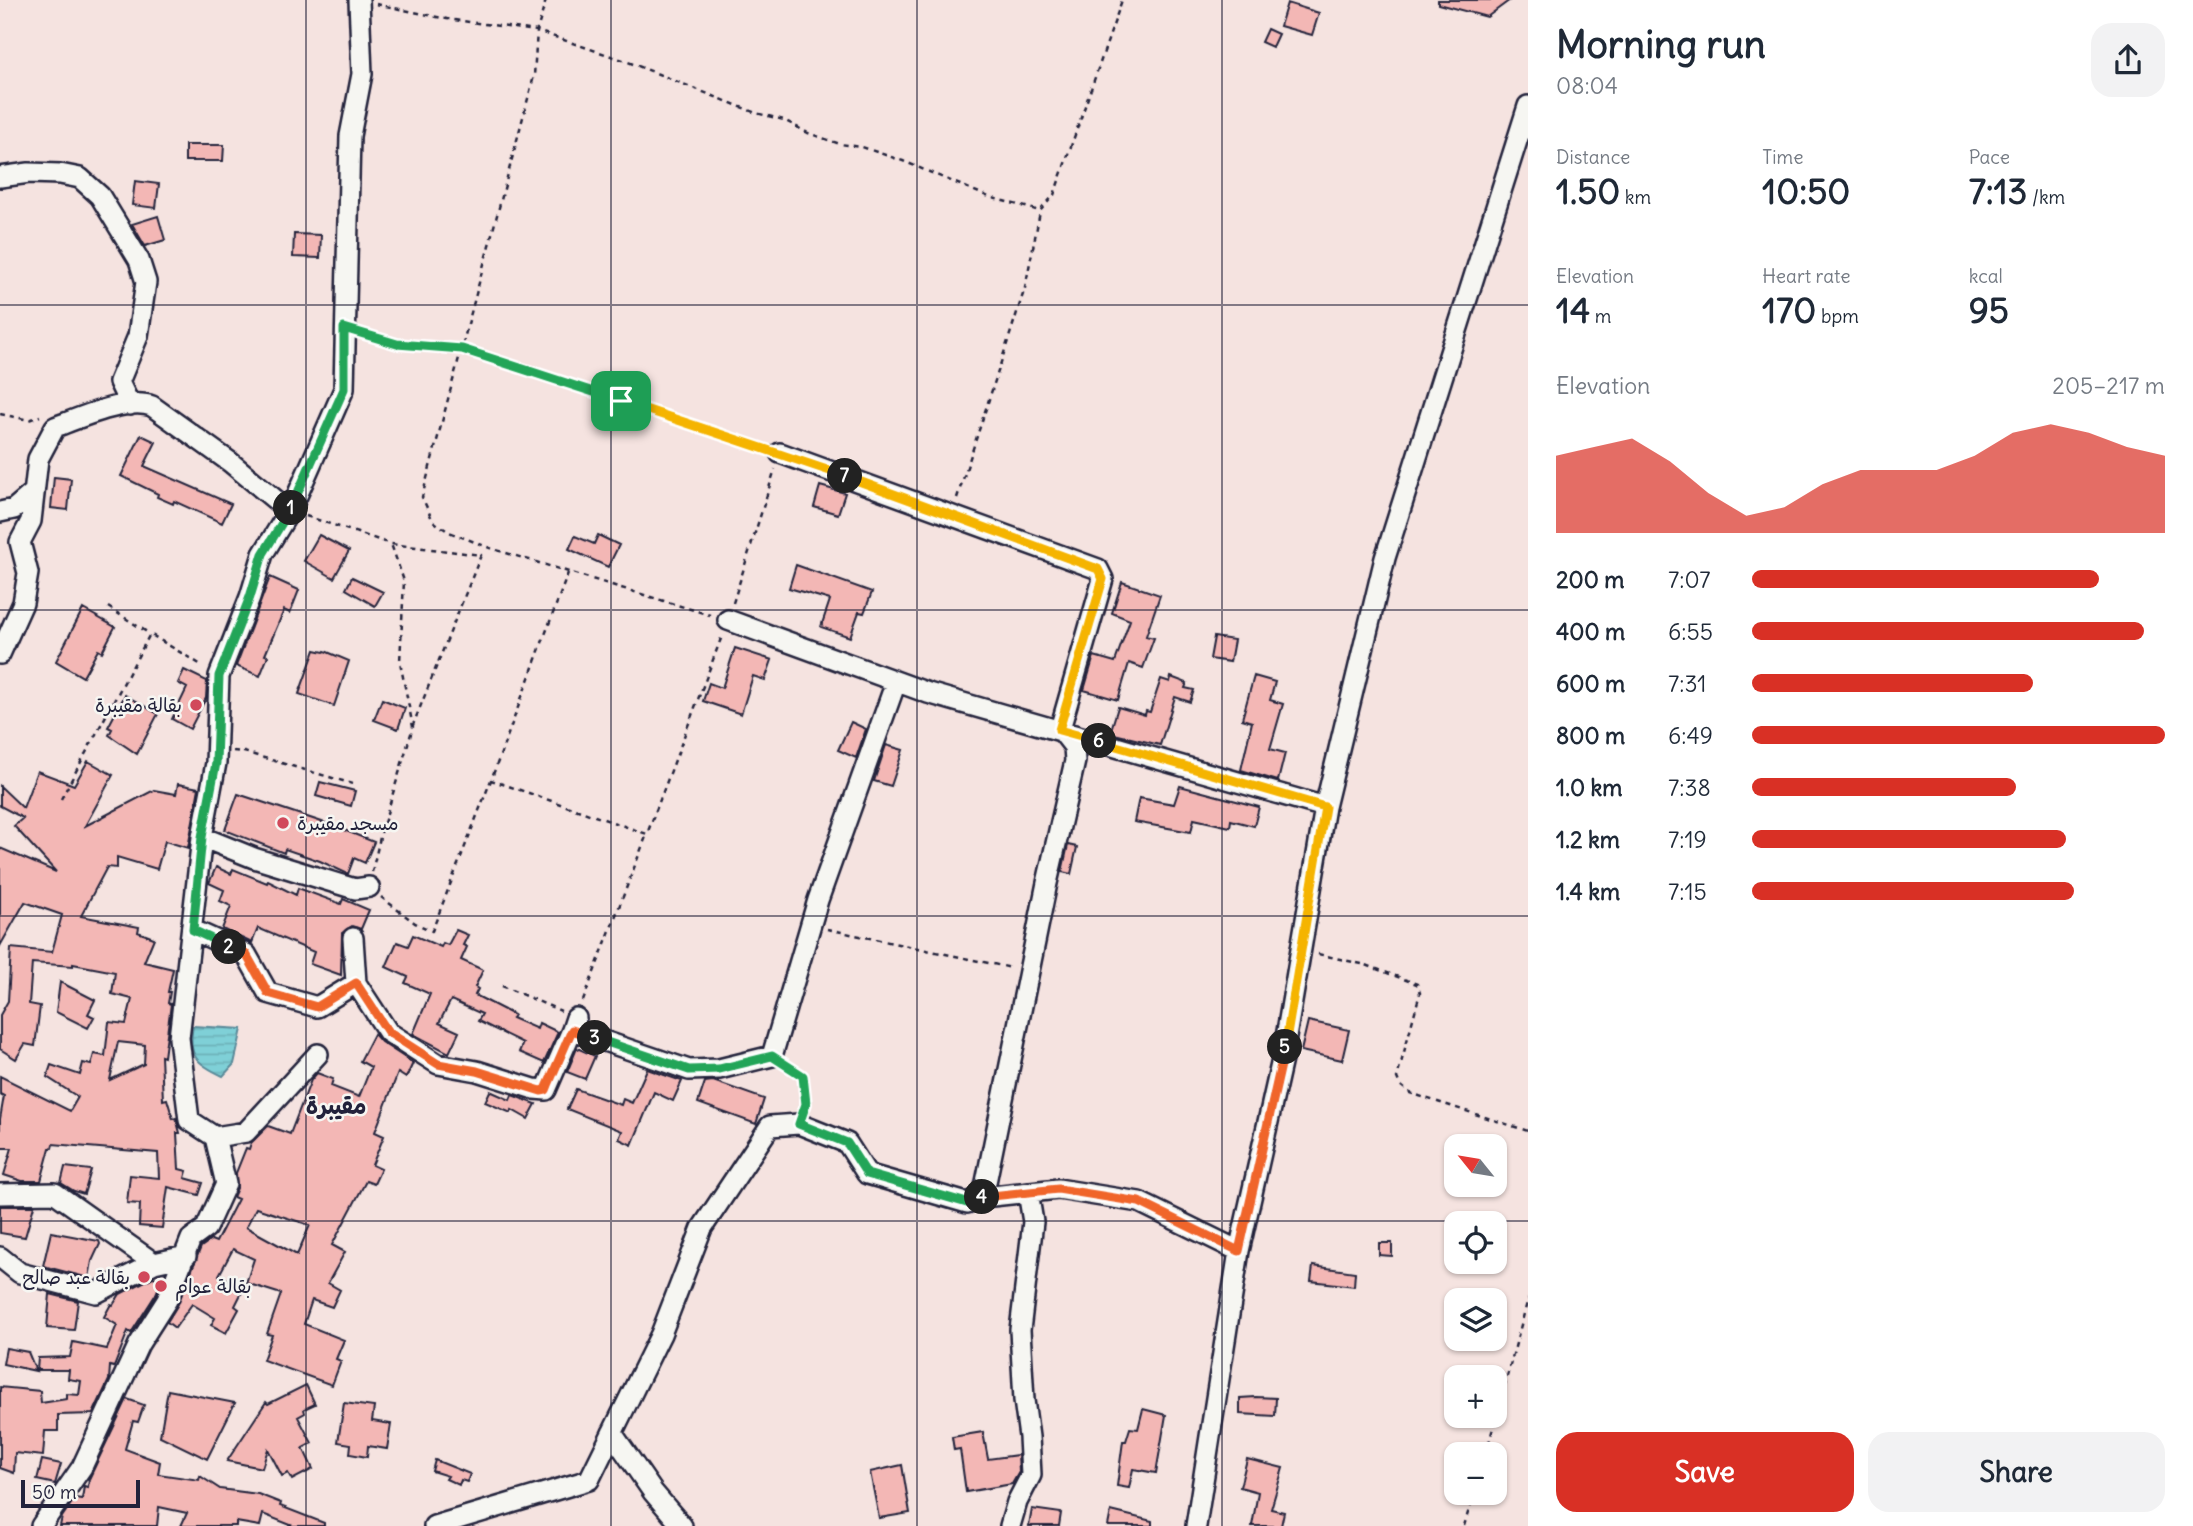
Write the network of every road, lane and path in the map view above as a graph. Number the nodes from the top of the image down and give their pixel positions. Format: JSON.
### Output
{"nodes":[{"id":1,"x":359,"y":0,"type":"edge"},
{"id":2,"x":546,"y":0,"type":"edge"},
{"id":3,"x":1122,"y":0,"type":"edge"},
{"id":4,"x":537,"y":31,"type":"junction"},
{"id":5,"x":1528,"y":106,"type":"edge"},
{"id":6,"x":0,"y":177,"type":"edge"},
{"id":7,"x":1040,"y":211,"type":"junction"},
{"id":8,"x":344,"y":328,"type":"junction"},
{"id":9,"x":462,"y":349,"type":"junction"},
{"id":10,"x":130,"y":405,"type":"junction"},
{"id":11,"x":780,"y":453,"type":"junction"},
{"id":12,"x":34,"y":492,"type":"junction"},
{"id":13,"x":289,"y":511,"type":"junction"},
{"id":14,"x":0,"y":512,"type":"edge"},
{"id":15,"x":952,"y":514,"type":"junction"},
{"id":16,"x":391,"y":544,"type":"junction"},
{"id":17,"x":569,"y":573,"type":"junction"},
{"id":18,"x":108,"y":607,"type":"dead end"},
{"id":19,"x":728,"y":621,"type":"junction"},
{"id":20,"x":150,"y":634,"type":"junction"},
{"id":21,"x":0,"y":654,"type":"edge"},
{"id":22,"x":219,"y":676,"type":"junction"},
{"id":23,"x":896,"y":682,"type":"junction"},
{"id":24,"x":412,"y":727,"type":"junction"},
{"id":25,"x":1059,"y":730,"type":"junction"},
{"id":26,"x":216,"y":750,"type":"junction"},
{"id":27,"x":491,"y":780,"type":"junction"},
{"id":28,"x":353,"y":784,"type":"dead end"},
{"id":29,"x":61,"y":799,"type":"dead end"},
{"id":30,"x":1325,"y":807,"type":"junction"},
{"id":31,"x":647,"y":834,"type":"junction"},
{"id":32,"x":202,"y":837,"type":"junction"},
{"id":33,"x":369,"y":887,"type":"junction"},
{"id":34,"x":811,"y":925,"type":"junction"},
{"id":35,"x":193,"y":930,"type":"junction"},
{"id":36,"x":353,"y":938,"type":"dead end"},
{"id":37,"x":1301,"y":950,"type":"junction"},
{"id":38,"x":1029,"y":968,"type":"junction"},
{"id":39,"x":356,"y":983,"type":"junction"},
{"id":40,"x":502,"y":986,"type":"dead end"},
{"id":41,"x":574,"y":1024,"type":"junction"},
{"id":42,"x":318,"y":1054,"type":"dead end"},
{"id":43,"x":772,"y":1056,"type":"junction"},
{"id":44,"x":799,"y":1124,"type":"junction"},
{"id":45,"x":1528,"y":1131,"type":"edge"},
{"id":46,"x":215,"y":1137,"type":"junction"},
{"id":47,"x":1028,"y":1192,"type":"junction"},
{"id":48,"x":0,"y":1194,"type":"edge"},
{"id":49,"x":983,"y":1197,"type":"junction"},
{"id":50,"x":1239,"y":1251,"type":"junction"},
{"id":51,"x":186,"y":1256,"type":"junction"},
{"id":52,"x":0,"y":1257,"type":"edge"},
{"id":53,"x":154,"y":1263,"type":"junction"},
{"id":54,"x":0,"y":1273,"type":"edge"},
{"id":55,"x":20,"y":1273,"type":"junction"},
{"id":56,"x":1528,"y":1299,"type":"edge"},
{"id":57,"x":612,"y":1433,"type":"junction"},
{"id":58,"x":1489,"y":1442,"type":"edge"},
{"id":59,"x":1470,"y":1505,"type":"edge"},
{"id":60,"x":41,"y":1526,"type":"edge"},
{"id":61,"x":434,"y":1526,"type":"edge"},
{"id":62,"x":681,"y":1526,"type":"edge"},
{"id":63,"x":1010,"y":1526,"type":"edge"},
{"id":64,"x":1196,"y":1526,"type":"edge"},
{"id":65,"x":1464,"y":1526,"type":"edge"}],
"edges":[{"from":1,"to":4,"type":"path"},
{"from":1,"to":8,"type":"street"},
{"from":2,"to":4,"type":"path"},
{"from":3,"to":7,"type":"path"},
{"from":4,"to":7,"type":"path"},
{"from":4,"to":9,"type":"path"},
{"from":5,"to":30,"type":"street"},
{"from":6,"to":10,"type":"street"},
{"from":7,"to":15,"type":"path"},
{"from":8,"to":9,"type":"path"},
{"from":8,"to":13,"type":"street"},
{"from":9,"to":11,"type":"path"},
{"from":9,"to":17,"type":"path"},
{"from":10,"to":12,"type":"street"},
{"from":10,"to":13,"type":"street"},
{"from":11,"to":15,"type":"street"},
{"from":11,"to":19,"type":"path"},
{"from":12,"to":14,"type":"street"},
{"from":12,"to":21,"type":"street"},
{"from":13,"to":16,"type":"path"},
{"from":13,"to":22,"type":"street"},
{"from":15,"to":25,"type":"street"},
{"from":16,"to":24,"type":"path"},
{"from":16,"to":24,"type":"path"},
{"from":17,"to":19,"type":"path"},
{"from":17,"to":27,"type":"path"},
{"from":18,"to":20,"type":"path"},
{"from":19,"to":23,"type":"street"},
{"from":19,"to":31,"type":"path"},
{"from":20,"to":22,"type":"path"},
{"from":20,"to":29,"type":"path"},
{"from":22,"to":26,"type":"street"},
{"from":23,"to":25,"type":"street"},
{"from":23,"to":34,"type":"street"},
{"from":24,"to":33,"type":"path"},
{"from":25,"to":30,"type":"street"},
{"from":25,"to":38,"type":"street"},
{"from":26,"to":28,"type":"path"},
{"from":26,"to":32,"type":"street"},
{"from":27,"to":31,"type":"path"},
{"from":27,"to":33,"type":"path"},
{"from":30,"to":37,"type":"street"},
{"from":31,"to":41,"type":"path"},
{"from":32,"to":33,"type":"street"},
{"from":32,"to":35,"type":"street"},
{"from":34,"to":38,"type":"path"},
{"from":34,"to":43,"type":"street"},
{"from":35,"to":39,"type":"street"},
{"from":35,"to":46,"type":"street"},
{"from":36,"to":39,"type":"street"},
{"from":37,"to":45,"type":"path"},
{"from":37,"to":50,"type":"street"},
{"from":38,"to":49,"type":"street"},
{"from":39,"to":41,"type":"street"},
{"from":40,"to":41,"type":"path"},
{"from":41,"to":43,"type":"street"},
{"from":42,"to":46,"type":"street"},
{"from":43,"to":44,"type":"path"},
{"from":44,"to":49,"type":"street"},
{"from":44,"to":57,"type":"street"},
{"from":46,"to":51,"type":"street"},
{"from":47,"to":49,"type":"street"},
{"from":47,"to":50,"type":"street"},
{"from":47,"to":63,"type":"street"},
{"from":48,"to":53,"type":"street"},
{"from":50,"to":64,"type":"street"},
{"from":51,"to":53,"type":"street"},
{"from":51,"to":60,"type":"street"},
{"from":52,"to":55,"type":"street"},
{"from":53,"to":55,"type":"street"},
{"from":54,"to":55,"type":"street"},
{"from":56,"to":58,"type":"path"},
{"from":57,"to":61,"type":"street"},
{"from":57,"to":62,"type":"street"},
{"from":59,"to":65,"type":"path"}]}
